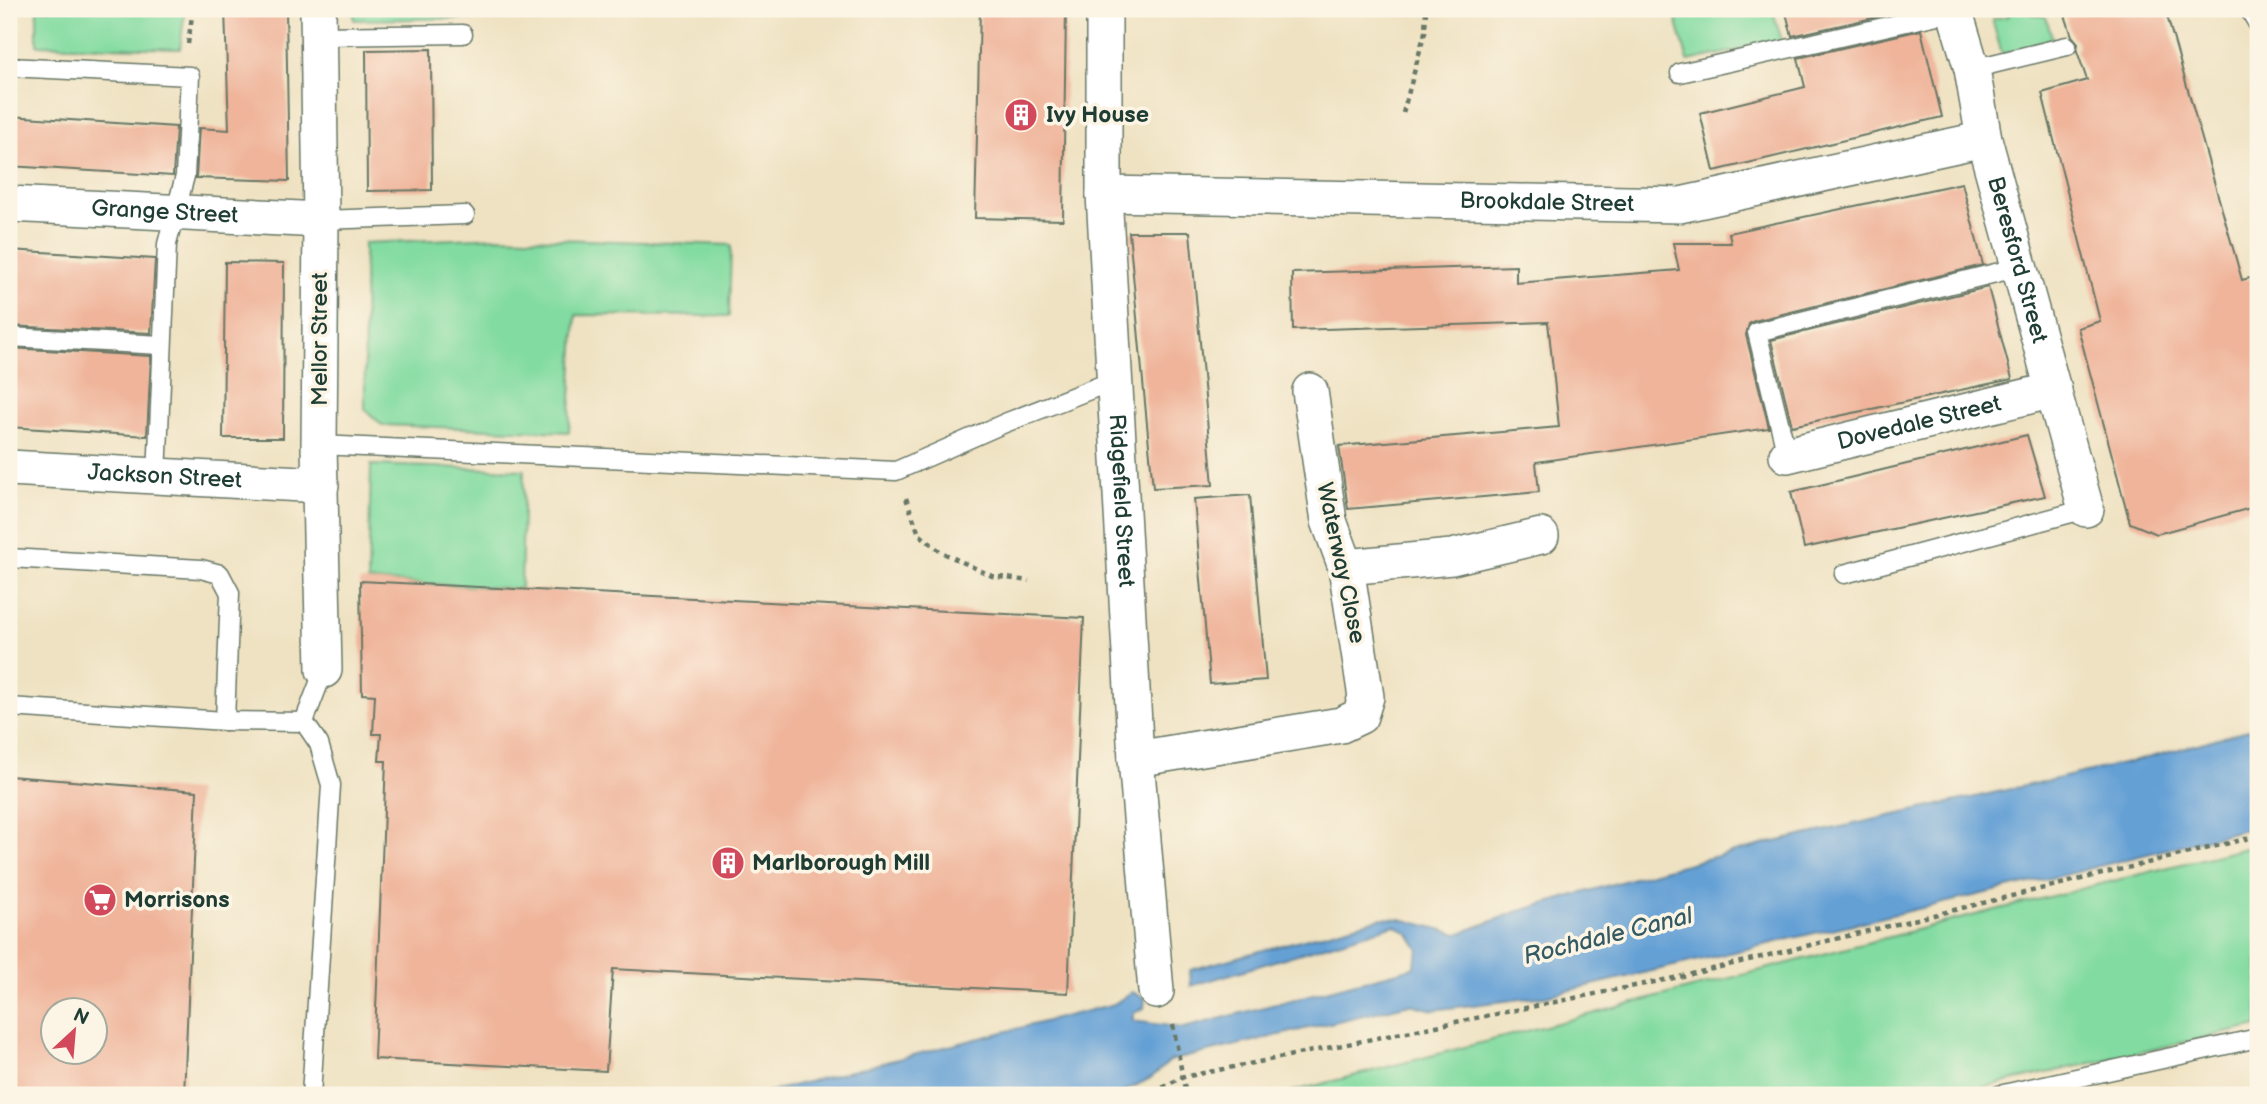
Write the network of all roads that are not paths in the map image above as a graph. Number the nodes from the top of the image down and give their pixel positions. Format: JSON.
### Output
{"nodes":[{"id":1,"x":1104,"y":9,"type":"edge"},
{"id":2,"x":2249,"y":9,"type":"edge"},
{"id":3,"x":1955,"y":10,"type":"edge"},
{"id":4,"x":318,"y":22,"type":"edge"},
{"id":5,"x":2258,"y":24,"type":"edge"},
{"id":6,"x":463,"y":34,"type":"dead end"},
{"id":7,"x":2067,"y":46,"type":"dead end"},
{"id":8,"x":9,"y":67,"type":"edge"},
{"id":9,"x":1972,"y":69,"type":"junction"},
{"id":10,"x":1680,"y":74,"type":"dead end"},
{"id":11,"x":1983,"y":139,"type":"junction"},
{"id":12,"x":1104,"y":194,"type":"junction"},
{"id":13,"x":9,"y":204,"type":"edge"},
{"id":14,"x":176,"y":213,"type":"junction"},
{"id":15,"x":465,"y":215,"type":"dead end"},
{"id":16,"x":321,"y":220,"type":"junction"},
{"id":17,"x":2020,"y":267,"type":"junction"},
{"id":18,"x":9,"y":337,"type":"edge"},
{"id":19,"x":162,"y":345,"type":"junction"},
{"id":20,"x":1115,"y":380,"type":"junction"},
{"id":21,"x":2054,"y":390,"type":"junction"},
{"id":22,"x":1310,"y":391,"type":"dead end"},
{"id":23,"x":319,"y":445,"type":"junction"},
{"id":24,"x":1787,"y":455,"type":"joint"},
{"id":25,"x":9,"y":468,"type":"edge"},
{"id":26,"x":157,"y":476,"type":"junction"},
{"id":27,"x":321,"y":485,"type":"junction"},
{"id":28,"x":2086,"y":509,"type":"joint"},
{"id":29,"x":1541,"y":536,"type":"dead end"},
{"id":30,"x":9,"y":558,"type":"edge"},
{"id":31,"x":1346,"y":567,"type":"junction"},
{"id":32,"x":1844,"y":574,"type":"dead end"},
{"id":33,"x":324,"y":670,"type":"joint"},
{"id":34,"x":9,"y":707,"type":"edge"},
{"id":35,"x":225,"y":721,"type":"junction"},
{"id":36,"x":303,"y":722,"type":"junction"},
{"id":37,"x":1136,"y":759,"type":"junction"},
{"id":38,"x":1164,"y":1004,"type":"road end"},
{"id":39,"x":2258,"y":1038,"type":"edge"},
{"id":40,"x":311,"y":1095,"type":"edge"},
{"id":41,"x":1999,"y":1095,"type":"edge"}],
"edges":[{"from":1,"to":12,"type":"street","name":"Ridgefield Street"},
{"from":2,"to":5,"type":"lane"},
{"from":3,"to":9,"type":"street","name":"Beresford Street"},
{"from":3,"to":10,"type":"lane"},
{"from":4,"to":6,"type":"lane"},
{"from":4,"to":16,"type":"street","name":"Mellor Street"},
{"from":7,"to":9,"type":"lane"},
{"from":8,"to":14,"type":"lane"},
{"from":9,"to":11,"type":"street","name":"Beresford Street"},
{"from":11,"to":12,"type":"street","name":"Brookdale Street"},
{"from":11,"to":17,"type":"street","name":"Beresford Street"},
{"from":12,"to":20,"type":"street","name":"Ridgefield Street"},
{"from":13,"to":14,"type":"street","name":"Grange Street"},
{"from":14,"to":16,"type":"street","name":"Grange Street"},
{"from":14,"to":19,"type":"lane"},
{"from":15,"to":16,"type":"lane"},
{"from":16,"to":23,"type":"street","name":"Mellor Street"},
{"from":17,"to":21,"type":"street","name":"Beresford Street"},
{"from":17,"to":24,"type":"lane"},
{"from":18,"to":19,"type":"lane"},
{"from":19,"to":26,"type":"lane"},
{"from":20,"to":23,"type":"lane"},
{"from":20,"to":37,"type":"street","name":"Ridgefield Street"},
{"from":21,"to":24,"type":"street","name":"Dovedale Street"},
{"from":21,"to":28,"type":"street","name":"Beresford Street"},
{"from":22,"to":31,"type":"street","name":"Waterway Close"},
{"from":23,"to":27,"type":"street","name":"Mellor Street"},
{"from":25,"to":26,"type":"street","name":"Jackson Street"},
{"from":26,"to":27,"type":"street","name":"Jackson Street"},
{"from":27,"to":33,"type":"street","name":"Mellor Street"},
{"from":28,"to":32,"type":"lane"},
{"from":29,"to":31,"type":"street"},
{"from":30,"to":35,"type":"lane"},
{"from":31,"to":37,"type":"street","name":"Waterway Close"},
{"from":33,"to":36,"type":"lane"},
{"from":34,"to":35,"type":"lane"},
{"from":35,"to":36,"type":"lane"},
{"from":36,"to":40,"type":"lane"},
{"from":37,"to":38,"type":"street","name":"Ridgefield Street"},
{"from":39,"to":41,"type":"lane"}]}
